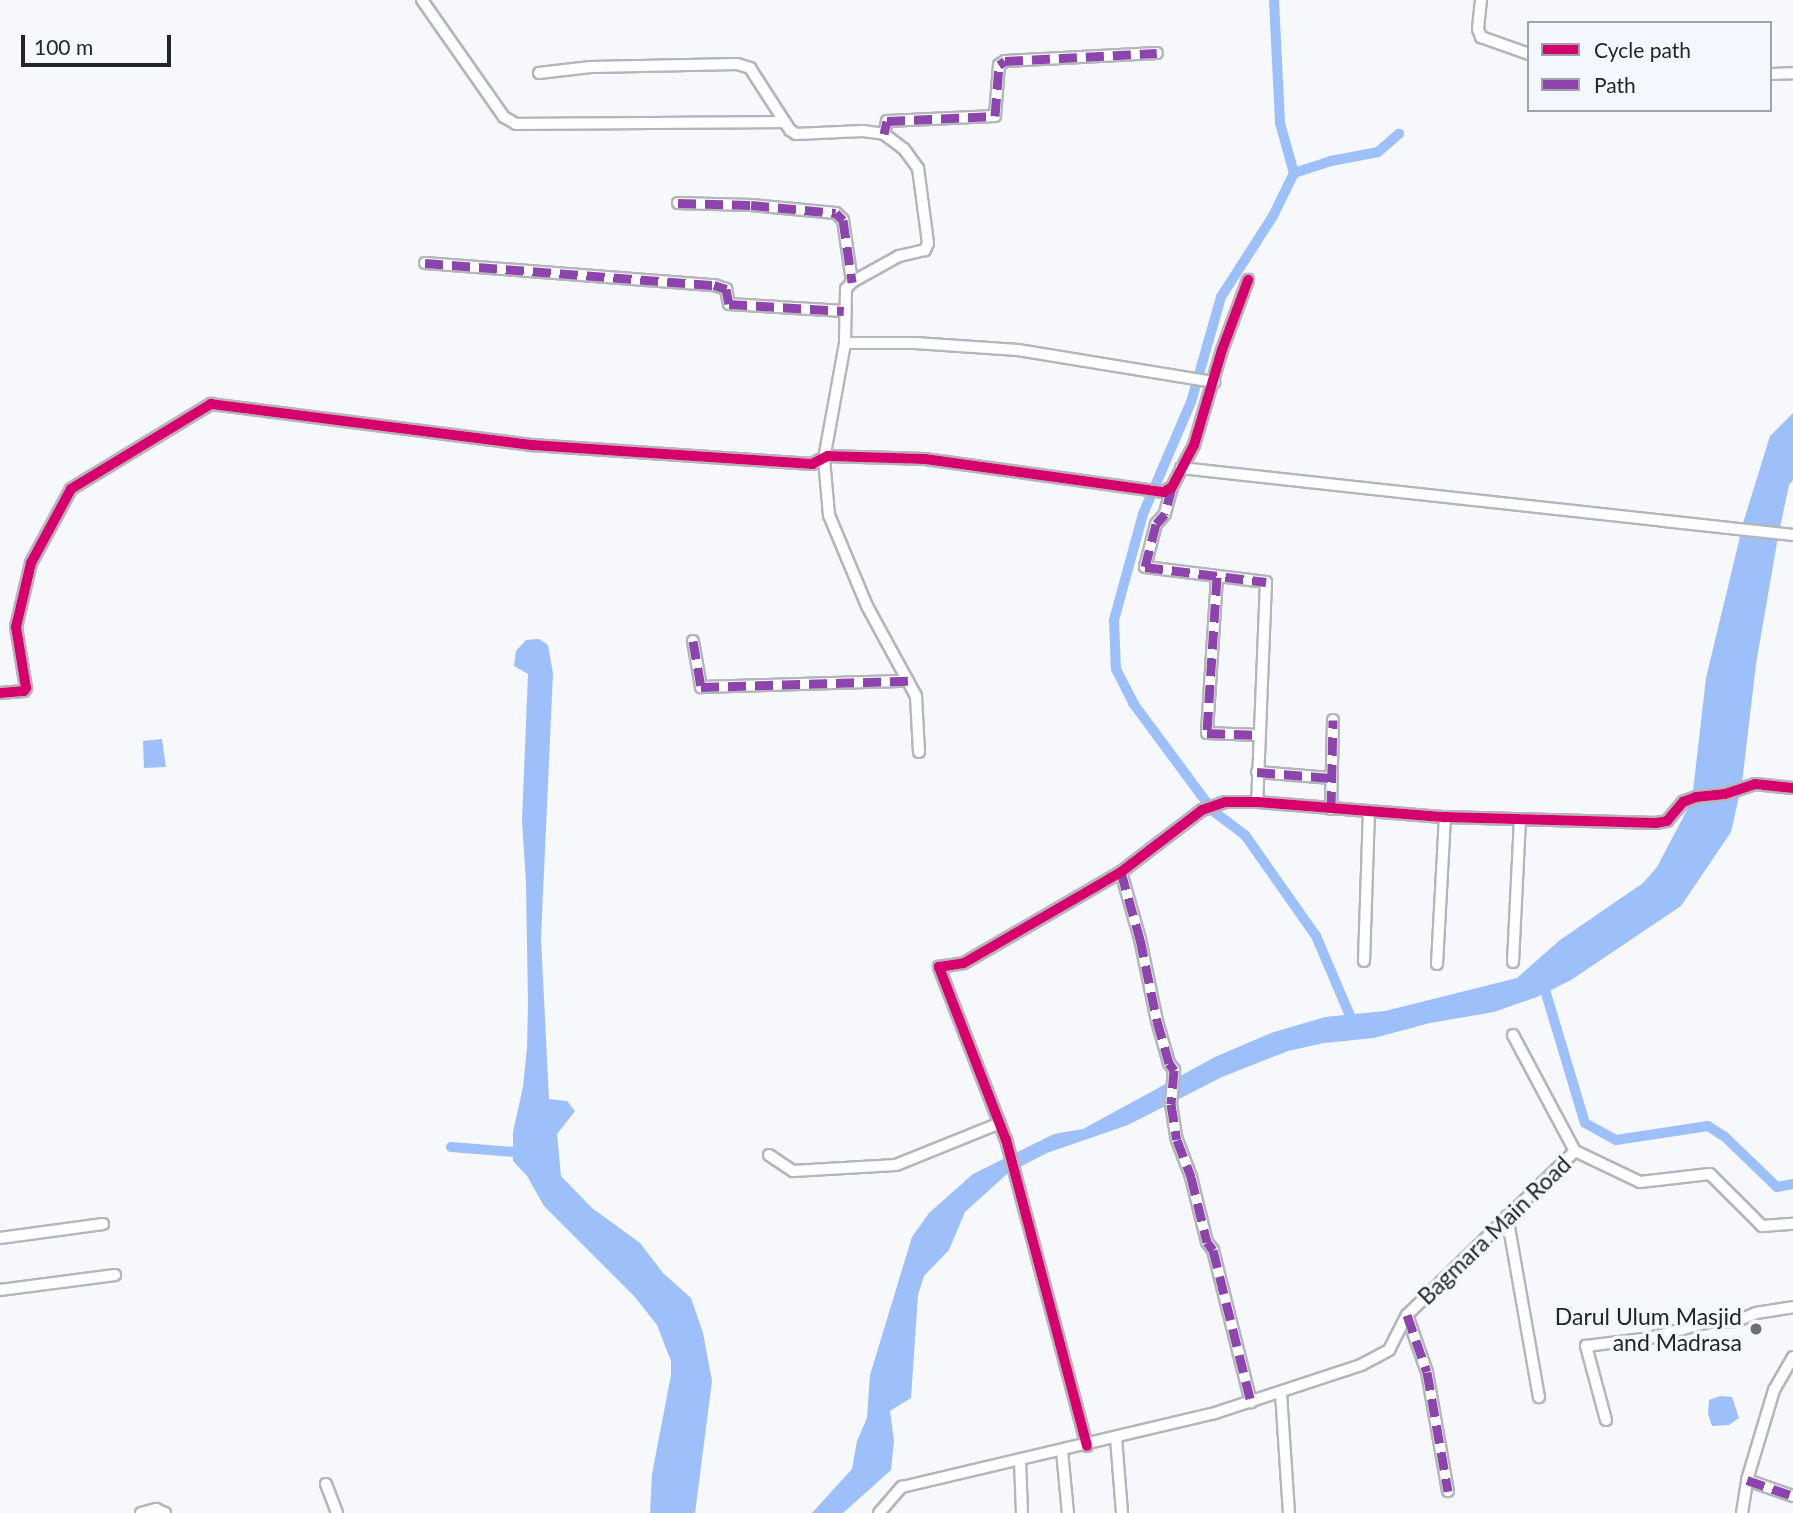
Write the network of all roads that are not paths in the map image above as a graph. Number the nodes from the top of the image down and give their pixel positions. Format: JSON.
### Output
{"nodes":[{"id":1,"x":422,"y":0,"type":"edge"},
{"id":2,"x":1481,"y":0,"type":"edge"},
{"id":3,"x":1157,"y":53,"type":"dead end"},
{"id":4,"x":1527,"y":53,"type":"edge"},
{"id":5,"x":538,"y":73,"type":"dead end"},
{"id":6,"x":1793,"y":73,"type":"edge"},
{"id":7,"x":1772,"y":74,"type":"edge"},
{"id":8,"x":785,"y":122,"type":"junction"},
{"id":9,"x":884,"y":134,"type":"junction"},
{"id":10,"x":678,"y":203,"type":"dead end"},
{"id":11,"x":425,"y":263,"type":"dead end"},
{"id":12,"x":1248,"y":280,"type":"dead end"},
{"id":13,"x":852,"y":282,"type":"junction"},
{"id":14,"x":844,"y":311,"type":"junction"},
{"id":15,"x":845,"y":343,"type":"junction"},
{"id":16,"x":1214,"y":382,"type":"junction"},
{"id":17,"x":824,"y":459,"type":"junction"},
{"id":18,"x":1181,"y":468,"type":"junction"},
{"id":19,"x":1168,"y":490,"type":"junction"},
{"id":20,"x":1787,"y":534,"type":"edge"},
{"id":21,"x":1217,"y":577,"type":"junction"},
{"id":22,"x":693,"y":641,"type":"dead end"},
{"id":23,"x":908,"y":681,"type":"junction"},
{"id":24,"x":0,"y":693,"type":"edge"},
{"id":25,"x":1333,"y":720,"type":"dead end"},
{"id":26,"x":1259,"y":735,"type":"junction"},
{"id":27,"x":919,"y":752,"type":"dead end"},
{"id":28,"x":1257,"y":772,"type":"junction"},
{"id":29,"x":1331,"y":778,"type":"junction"},
{"id":30,"x":1793,"y":788,"type":"edge"},
{"id":31,"x":1257,"y":802,"type":"junction"},
{"id":32,"x":1331,"y":809,"type":"junction"},
{"id":33,"x":1369,"y":813,"type":"junction"},
{"id":34,"x":1445,"y":817,"type":"junction"},
{"id":35,"x":1520,"y":820,"type":"junction"},
{"id":36,"x":1121,"y":872,"type":"junction"},
{"id":37,"x":1364,"y":961,"type":"dead end"},
{"id":38,"x":1513,"y":962,"type":"dead end"},
{"id":39,"x":1437,"y":964,"type":"dead end"},
{"id":40,"x":1513,"y":1035,"type":"dead end"},
{"id":41,"x":1000,"y":1123,"type":"junction"},
{"id":42,"x":1575,"y":1151,"type":"junction"},
{"id":43,"x":769,"y":1155,"type":"dead end"},
{"id":44,"x":1507,"y":1216,"type":"junction"},
{"id":45,"x":103,"y":1224,"type":"dead end"},
{"id":46,"x":1793,"y":1224,"type":"edge"},
{"id":47,"x":0,"y":1238,"type":"edge"},
{"id":48,"x":116,"y":1275,"type":"dead end"},
{"id":49,"x":0,"y":1290,"type":"edge"},
{"id":50,"x":1793,"y":1307,"type":"edge"},
{"id":51,"x":1408,"y":1315,"type":"junction"},
{"id":52,"x":1793,"y":1357,"type":"edge"},
{"id":53,"x":1281,"y":1393,"type":"junction"},
{"id":54,"x":1539,"y":1396,"type":"dead end"},
{"id":55,"x":1251,"y":1402,"type":"junction"},
{"id":56,"x":1606,"y":1420,"type":"dead end"},
{"id":57,"x":1116,"y":1438,"type":"junction"},
{"id":58,"x":1087,"y":1446,"type":"junction"},
{"id":59,"x":1062,"y":1451,"type":"junction"},
{"id":60,"x":1020,"y":1461,"type":"junction"},
{"id":61,"x":1747,"y":1480,"type":"junction"},
{"id":62,"x":326,"y":1484,"type":"dead end"},
{"id":63,"x":1448,"y":1491,"type":"dead end"},
{"id":64,"x":1793,"y":1496,"type":"edge"},
{"id":65,"x":141,"y":1513,"type":"edge"},
{"id":66,"x":165,"y":1513,"type":"edge"},
{"id":67,"x":337,"y":1513,"type":"edge"},
{"id":68,"x":879,"y":1513,"type":"edge"},
{"id":69,"x":1022,"y":1513,"type":"edge"},
{"id":70,"x":1068,"y":1513,"type":"edge"},
{"id":71,"x":1122,"y":1513,"type":"edge"},
{"id":72,"x":1289,"y":1513,"type":"edge"},
{"id":73,"x":1742,"y":1513,"type":"edge"}],
"edges":[{"from":1,"to":8,"type":"street"},
{"from":2,"to":4,"type":"street"},
{"from":3,"to":9,"type":"street"},
{"from":5,"to":8,"type":"street"},
{"from":6,"to":7,"type":"street"},
{"from":8,"to":9,"type":"street"},
{"from":9,"to":13,"type":"street"},
{"from":10,"to":13,"type":"street"},
{"from":11,"to":14,"type":"street"},
{"from":12,"to":16,"type":"street"},
{"from":13,"to":14,"type":"street"},
{"from":14,"to":15,"type":"street"},
{"from":15,"to":16,"type":"street"},
{"from":15,"to":17,"type":"street"},
{"from":16,"to":18,"type":"street"},
{"from":17,"to":19,"type":"street"},
{"from":17,"to":23,"type":"street"},
{"from":17,"to":24,"type":"street"},
{"from":18,"to":19,"type":"street"},
{"from":18,"to":20,"type":"street"},
{"from":19,"to":21,"type":"street"},
{"from":21,"to":26,"type":"street"},
{"from":21,"to":26,"type":"street"},
{"from":22,"to":23,"type":"street"},
{"from":23,"to":27,"type":"street"},
{"from":25,"to":29,"type":"street"},
{"from":26,"to":28,"type":"street"},
{"from":28,"to":29,"type":"street"},
{"from":28,"to":31,"type":"street"},
{"from":29,"to":32,"type":"street"},
{"from":30,"to":35,"type":"street"},
{"from":31,"to":32,"type":"street"},
{"from":31,"to":36,"type":"street"},
{"from":32,"to":33,"type":"street"},
{"from":33,"to":34,"type":"street"},
{"from":33,"to":37,"type":"street"},
{"from":34,"to":35,"type":"street"},
{"from":34,"to":39,"type":"street"},
{"from":35,"to":38,"type":"street"},
{"from":36,"to":41,"type":"street"},
{"from":36,"to":55,"type":"street"},
{"from":40,"to":42,"type":"street"},
{"from":41,"to":43,"type":"street"},
{"from":41,"to":58,"type":"street"},
{"from":42,"to":44,"type":"street","name":"Bagmara Main Road"},
{"from":42,"to":46,"type":"street","name":"Bagmara Main Road"},
{"from":44,"to":51,"type":"street","name":"Bagmara Main Road"},
{"from":44,"to":54,"type":"street"},
{"from":45,"to":47,"type":"street"},
{"from":48,"to":49,"type":"street"},
{"from":50,"to":56,"type":"street"},
{"from":51,"to":53,"type":"street","name":"Bagmara Main Road"},
{"from":51,"to":63,"type":"street"},
{"from":52,"to":61,"type":"street"},
{"from":53,"to":55,"type":"street","name":"Bagmara Main Road"},
{"from":53,"to":72,"type":"street"},
{"from":55,"to":57,"type":"street","name":"Bagmara Main Road"},
{"from":57,"to":58,"type":"street","name":"Bagmara Main Road"},
{"from":57,"to":71,"type":"street"},
{"from":58,"to":59,"type":"street","name":"Bagmara Main Road"},
{"from":59,"to":60,"type":"street","name":"Bagmara Main Road"},
{"from":59,"to":70,"type":"street"},
{"from":60,"to":68,"type":"street","name":"Bagmara Main Road"},
{"from":60,"to":69,"type":"street"},
{"from":61,"to":64,"type":"street"},
{"from":61,"to":73,"type":"street"},
{"from":62,"to":67,"type":"street"},
{"from":65,"to":66,"type":"street"}]}
